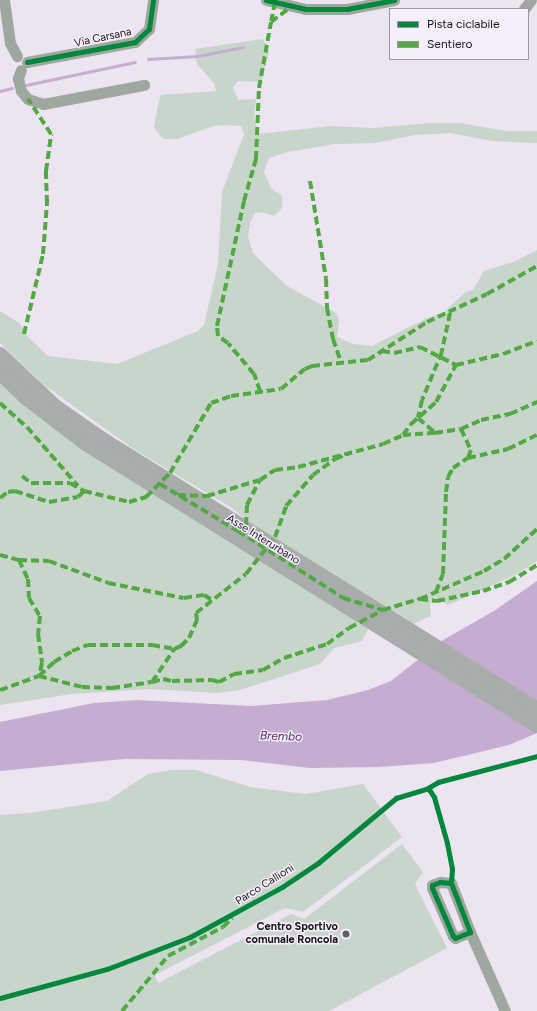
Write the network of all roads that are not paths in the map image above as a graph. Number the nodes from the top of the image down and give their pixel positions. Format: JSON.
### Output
{"nodes":[{"id":1,"x":4,"y":0,"type":"edge"},
{"id":2,"x":153,"y":0,"type":"edge"},
{"id":3,"x":266,"y":0,"type":"edge"},
{"id":4,"x":394,"y":0,"type":"edge"},
{"id":5,"x":531,"y":0,"type":"edge"},
{"id":6,"x":525,"y":8,"type":"edge"},
{"id":7,"x":24,"y":66,"type":"junction"},
{"id":8,"x":144,"y":85,"type":"dead end"},
{"id":9,"x":0,"y":355,"type":"edge"},
{"id":10,"x":0,"y":372,"type":"edge"},
{"id":11,"x":140,"y":470,"type":"junction"},
{"id":12,"x":537,"y":710,"type":"edge"},
{"id":13,"x":537,"y":725,"type":"edge"},
{"id":14,"x":470,"y":932,"type":"junction"},
{"id":15,"x":505,"y":1011,"type":"edge"}],
"edges":[{"from":1,"to":7,"type":"street"},
{"from":2,"to":7,"type":"street","name":"Via Carsana"},
{"from":3,"to":4,"type":"street"},
{"from":5,"to":6,"type":"street"},
{"from":7,"to":8,"type":"street"},
{"from":9,"to":11,"type":"highway","name":"Asse Interurbano"},
{"from":10,"to":11,"type":"highway","name":"Asse Interurbano"},
{"from":11,"to":12,"type":"highway","name":"Asse Interurbano"},
{"from":11,"to":13,"type":"highway","name":"Asse Interurbano"},
{"from":14,"to":14,"type":"street"},
{"from":14,"to":15,"type":"street"}]}
